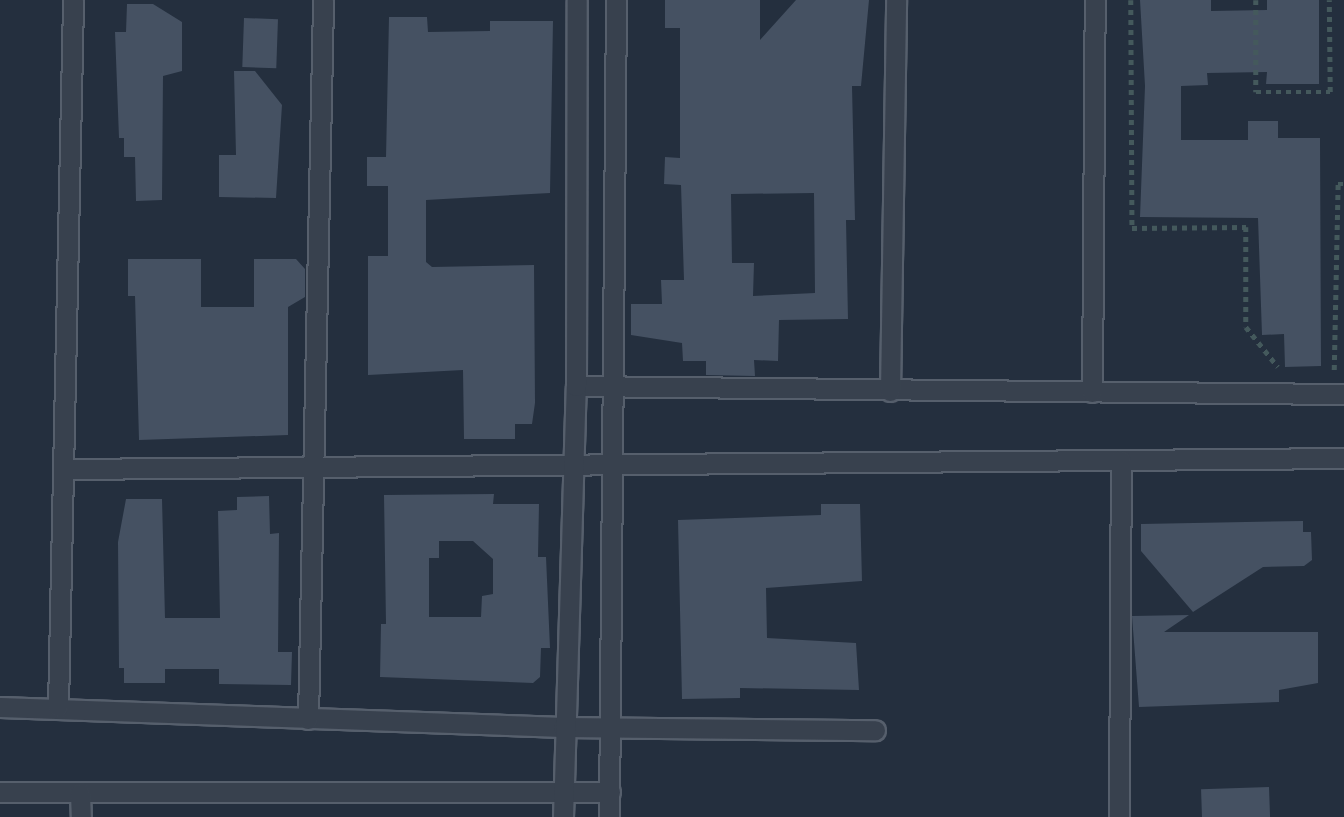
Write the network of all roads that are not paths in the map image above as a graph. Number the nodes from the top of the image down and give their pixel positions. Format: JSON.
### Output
{"nodes":[{"id":1,"x":73,"y":0,"type":"edge"},
{"id":2,"x":323,"y":0,"type":"edge"},
{"id":3,"x":577,"y":0,"type":"edge"},
{"id":4,"x":616,"y":0,"type":"edge"},
{"id":5,"x":897,"y":0,"type":"edge"},
{"id":6,"x":1095,"y":0,"type":"edge"},
{"id":7,"x":576,"y":386,"type":"junction"},
{"id":8,"x":613,"y":388,"type":"junction"},
{"id":9,"x":890,"y":391,"type":"junction"},
{"id":10,"x":1092,"y":392,"type":"junction"},
{"id":11,"x":1344,"y":394,"type":"edge"},
{"id":12,"x":1344,"y":458,"type":"edge"},
{"id":13,"x":1121,"y":460,"type":"junction"},
{"id":14,"x":573,"y":461,"type":"junction"},
{"id":15,"x":613,"y":463,"type":"junction"},
{"id":16,"x":315,"y":466,"type":"junction"},
{"id":17,"x":64,"y":469,"type":"junction"},
{"id":18,"x":0,"y":706,"type":"edge"},
{"id":19,"x":58,"y":707,"type":"junction"},
{"id":20,"x":308,"y":719,"type":"junction"},
{"id":21,"x":563,"y":727,"type":"junction"},
{"id":22,"x":610,"y":728,"type":"junction"},
{"id":23,"x":875,"y":730,"type":"dead end"},
{"id":24,"x":0,"y":792,"type":"edge"},
{"id":25,"x":563,"y":792,"type":"junction"},
{"id":26,"x":610,"y":792,"type":"junction"},
{"id":27,"x":80,"y":793,"type":"junction"},
{"id":28,"x":81,"y":817,"type":"edge"},
{"id":29,"x":563,"y":817,"type":"edge"},
{"id":30,"x":610,"y":817,"type":"edge"},
{"id":31,"x":1119,"y":817,"type":"edge"}],
"edges":[{"from":1,"to":17,"type":"lane"},
{"from":2,"to":16,"type":"lane"},
{"from":3,"to":7,"type":"lane"},
{"from":4,"to":8,"type":"lane"},
{"from":5,"to":9,"type":"lane"},
{"from":6,"to":10,"type":"lane"},
{"from":7,"to":8,"type":"lane"},
{"from":7,"to":14,"type":"lane"},
{"from":8,"to":9,"type":"lane"},
{"from":8,"to":15,"type":"lane"},
{"from":9,"to":10,"type":"lane"},
{"from":10,"to":11,"type":"lane"},
{"from":12,"to":13,"type":"lane"},
{"from":13,"to":15,"type":"lane"},
{"from":13,"to":31,"type":"lane"},
{"from":14,"to":15,"type":"lane"},
{"from":14,"to":16,"type":"lane"},
{"from":14,"to":21,"type":"lane"},
{"from":15,"to":22,"type":"lane"},
{"from":16,"to":17,"type":"lane"},
{"from":16,"to":20,"type":"lane"},
{"from":17,"to":19,"type":"lane"},
{"from":18,"to":19,"type":"lane"},
{"from":19,"to":20,"type":"lane"},
{"from":20,"to":21,"type":"lane"},
{"from":21,"to":22,"type":"lane"},
{"from":21,"to":25,"type":"lane"},
{"from":22,"to":23,"type":"lane"},
{"from":22,"to":26,"type":"lane"},
{"from":24,"to":27,"type":"lane"},
{"from":25,"to":26,"type":"lane"},
{"from":25,"to":27,"type":"lane"},
{"from":25,"to":29,"type":"lane"},
{"from":26,"to":30,"type":"lane"},
{"from":27,"to":28,"type":"lane"}]}
